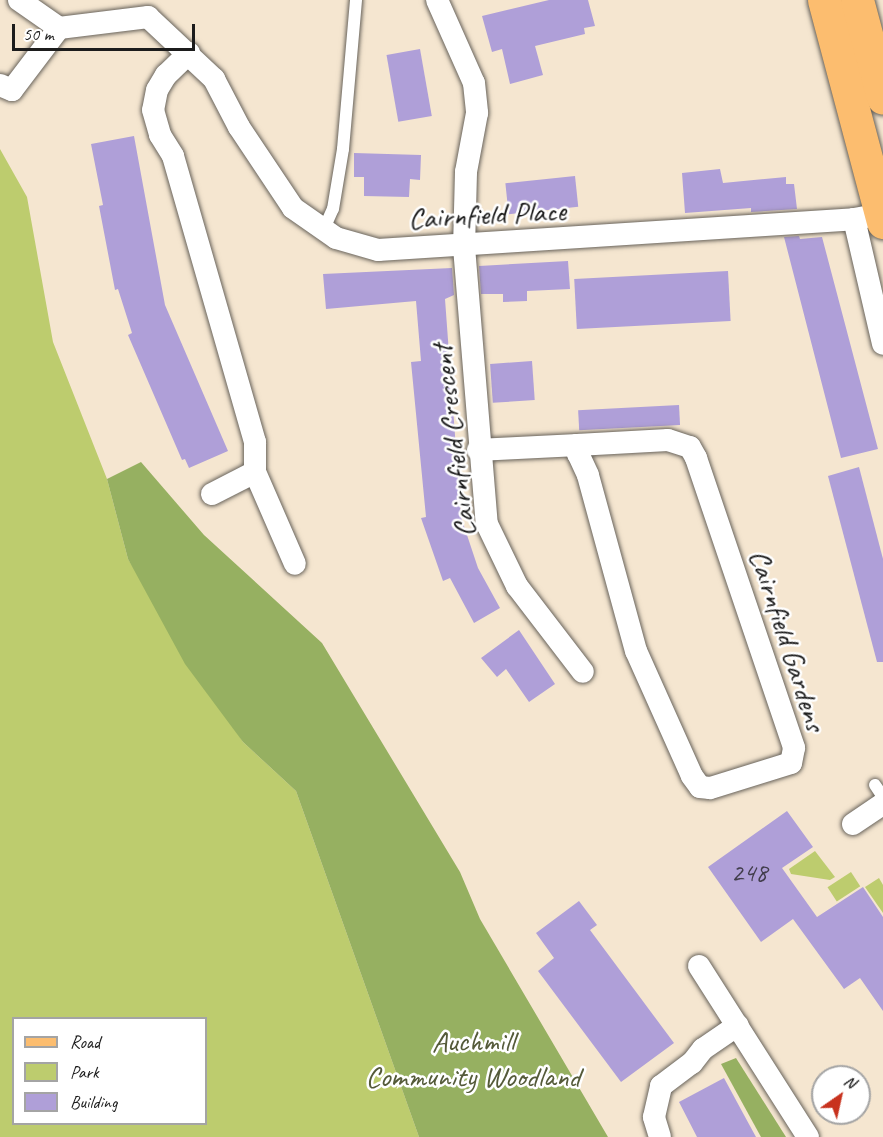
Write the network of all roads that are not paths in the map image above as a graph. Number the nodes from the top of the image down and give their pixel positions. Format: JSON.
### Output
{"nodes":[{"id":1,"x":20,"y":0,"type":"edge"},
{"id":2,"x":356,"y":0,"type":"edge"},
{"id":3,"x":437,"y":0,"type":"edge"},
{"id":4,"x":824,"y":0,"type":"edge"},
{"id":5,"x":857,"y":0,"type":"edge"},
{"id":6,"x":59,"y":28,"type":"junction"},
{"id":7,"x":189,"y":53,"type":"junction"},
{"id":8,"x":6,"y":88,"type":"edge"},
{"id":9,"x":883,"y":98,"type":"edge"},
{"id":10,"x":875,"y":217,"type":"edge"},
{"id":11,"x":323,"y":231,"type":"junction"},
{"id":12,"x":464,"y":247,"type":"junction"},
{"id":13,"x":883,"y":344,"type":"edge"},
{"id":14,"x":577,"y":445,"type":"junction"},
{"id":15,"x":478,"y":450,"type":"junction"},
{"id":16,"x":255,"y":472,"type":"junction"},
{"id":17,"x":212,"y":494,"type":"dead end"},
{"id":18,"x":295,"y":564,"type":"dead end"},
{"id":19,"x":583,"y":672,"type":"dead end"},
{"id":20,"x":879,"y":794,"type":"edge"},
{"id":21,"x":883,"y":797,"type":"edge"},
{"id":22,"x":853,"y":824,"type":"dead end"},
{"id":23,"x":699,"y":966,"type":"dead end"},
{"id":24,"x":738,"y":1025,"type":"junction"},
{"id":25,"x":660,"y":1137,"type":"edge"},
{"id":26,"x":808,"y":1137,"type":"edge"}],
"edges":[{"from":1,"to":6,"type":"street"},
{"from":2,"to":11,"type":"lane"},
{"from":3,"to":12,"type":"street","name":"Cairnfield Crescent"},
{"from":4,"to":10,"type":"main road"},
{"from":5,"to":9,"type":"main road"},
{"from":6,"to":7,"type":"street","name":"Cairnfield Place"},
{"from":6,"to":8,"type":"street"},
{"from":7,"to":11,"type":"street","name":"Cairnfield Place"},
{"from":7,"to":16,"type":"street"},
{"from":10,"to":12,"type":"street","name":"Cairnfield Place"},
{"from":10,"to":13,"type":"street"},
{"from":11,"to":12,"type":"street","name":"Cairnfield Place"},
{"from":12,"to":15,"type":"street","name":"Cairnfield Crescent"},
{"from":14,"to":14,"type":"street","name":"Cairnfield Gardens"},
{"from":14,"to":15,"type":"street","name":"Cairnfield Gardens"},
{"from":15,"to":19,"type":"street","name":"Cairnfield Crescent"},
{"from":16,"to":17,"type":"street"},
{"from":16,"to":18,"type":"street"},
{"from":20,"to":21,"type":"lane"},
{"from":20,"to":22,"type":"street"},
{"from":23,"to":24,"type":"street"},
{"from":24,"to":25,"type":"street"},
{"from":24,"to":26,"type":"street"}]}
